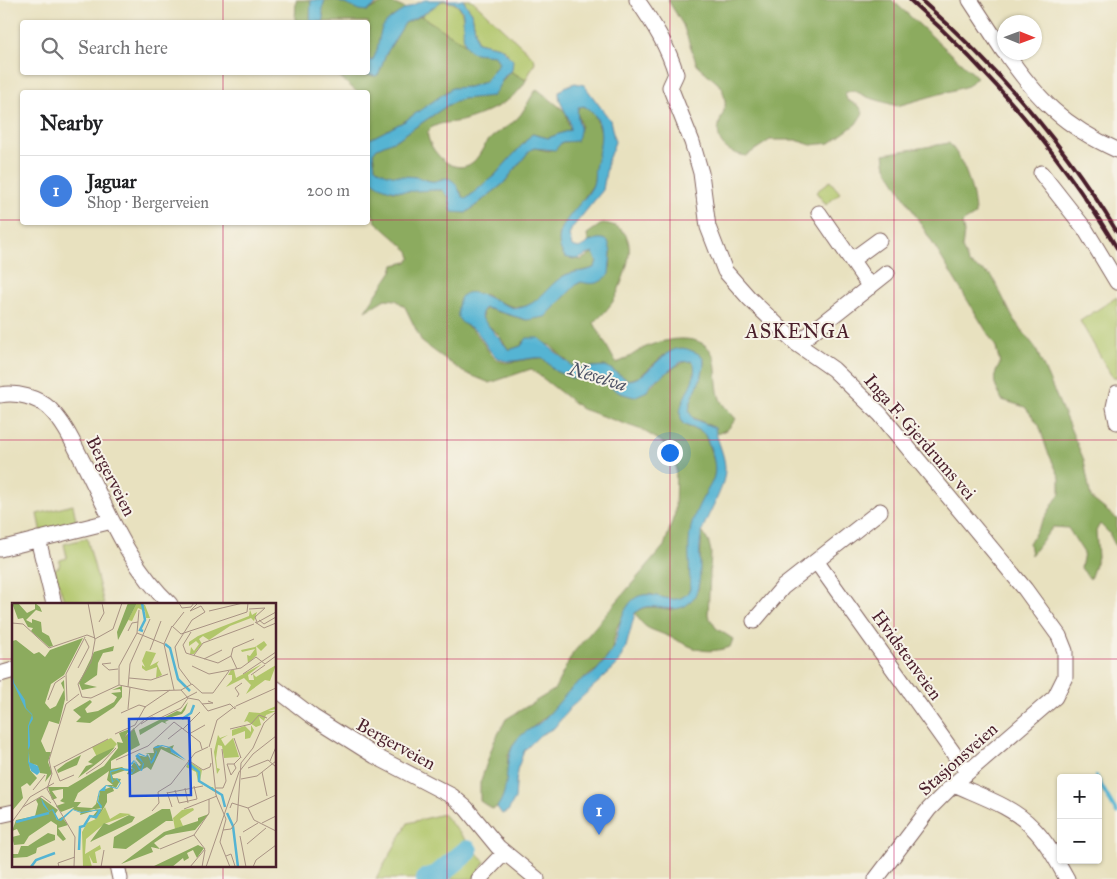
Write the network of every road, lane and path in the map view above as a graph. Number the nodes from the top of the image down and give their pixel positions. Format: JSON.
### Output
{"nodes":[{"id":1,"x":637,"y":0,"type":"edge"},
{"id":2,"x":970,"y":0,"type":"edge"},
{"id":3,"x":997,"y":40,"type":"edge"},
{"id":4,"x":1011,"y":60,"type":"edge"},
{"id":5,"x":1117,"y":150,"type":"edge"},
{"id":6,"x":1041,"y":173,"type":"dead end"},
{"id":7,"x":819,"y":212,"type":"dead end"},
{"id":8,"x":879,"y":240,"type":"dead end"},
{"id":9,"x":853,"y":259,"type":"junction"},
{"id":10,"x":888,"y":273,"type":"dead end"},
{"id":11,"x":1117,"y":282,"type":"edge"},
{"id":12,"x":870,"y":287,"type":"junction"},
{"id":13,"x":798,"y":344,"type":"junction"},
{"id":14,"x":1117,"y":393,"type":"edge"},
{"id":15,"x":0,"y":395,"type":"edge"},
{"id":16,"x":1117,"y":422,"type":"edge"},
{"id":17,"x":880,"y":511,"type":"dead end"},
{"id":18,"x":112,"y":521,"type":"junction"},
{"id":19,"x":38,"y":539,"type":"junction"},
{"id":20,"x":0,"y":549,"type":"edge"},
{"id":21,"x":816,"y":561,"type":"junction"},
{"id":22,"x":54,"y":603,"type":"edge"},
{"id":23,"x":169,"y":603,"type":"edge"},
{"id":24,"x":754,"y":621,"type":"dead end"},
{"id":25,"x":1066,"y":670,"type":"joint"},
{"id":26,"x":276,"y":689,"type":"edge"},
{"id":27,"x":967,"y":772,"type":"junction"},
{"id":28,"x":954,"y":784,"type":"junction"},
{"id":29,"x":501,"y":850,"type":"junction"},
{"id":30,"x":117,"y":866,"type":"edge"},
{"id":31,"x":882,"y":876,"type":"edge"},
{"id":32,"x":120,"y":879,"type":"edge"},
{"id":33,"x":479,"y":879,"type":"edge"},
{"id":34,"x":537,"y":879,"type":"edge"},
{"id":35,"x":1068,"y":879,"type":"edge"}],
"edges":[{"from":1,"to":13,"type":"street","name":"Inga F. Gjerdrums vei"},
{"from":2,"to":3,"type":"street"},
{"from":4,"to":5,"type":"street"},
{"from":6,"to":11,"type":"street"},
{"from":7,"to":9,"type":"street"},
{"from":8,"to":9,"type":"street"},
{"from":9,"to":12,"type":"street"},
{"from":10,"to":12,"type":"street"},
{"from":12,"to":13,"type":"street"},
{"from":13,"to":25,"type":"street","name":"Inga F. Gjerdrums vei"},
{"from":14,"to":16,"type":"street"},
{"from":15,"to":18,"type":"street","name":"Bergerveien"},
{"from":17,"to":21,"type":"street"},
{"from":18,"to":19,"type":"street"},
{"from":18,"to":23,"type":"street","name":"Bergerveien"},
{"from":19,"to":20,"type":"street"},
{"from":19,"to":22,"type":"street"},
{"from":21,"to":24,"type":"street"},
{"from":21,"to":27,"type":"street","name":"Hvidstenveien"},
{"from":25,"to":27,"type":"street","name":"Stasjonsveien"},
{"from":26,"to":29,"type":"street","name":"Bergerveien"},
{"from":27,"to":28,"type":"street","name":"Stasjonsveien"},
{"from":28,"to":31,"type":"street","name":"Stasjonsveien"},
{"from":28,"to":35,"type":"street"},
{"from":29,"to":33,"type":"street"},
{"from":29,"to":34,"type":"street"},
{"from":30,"to":32,"type":"street"}]}
